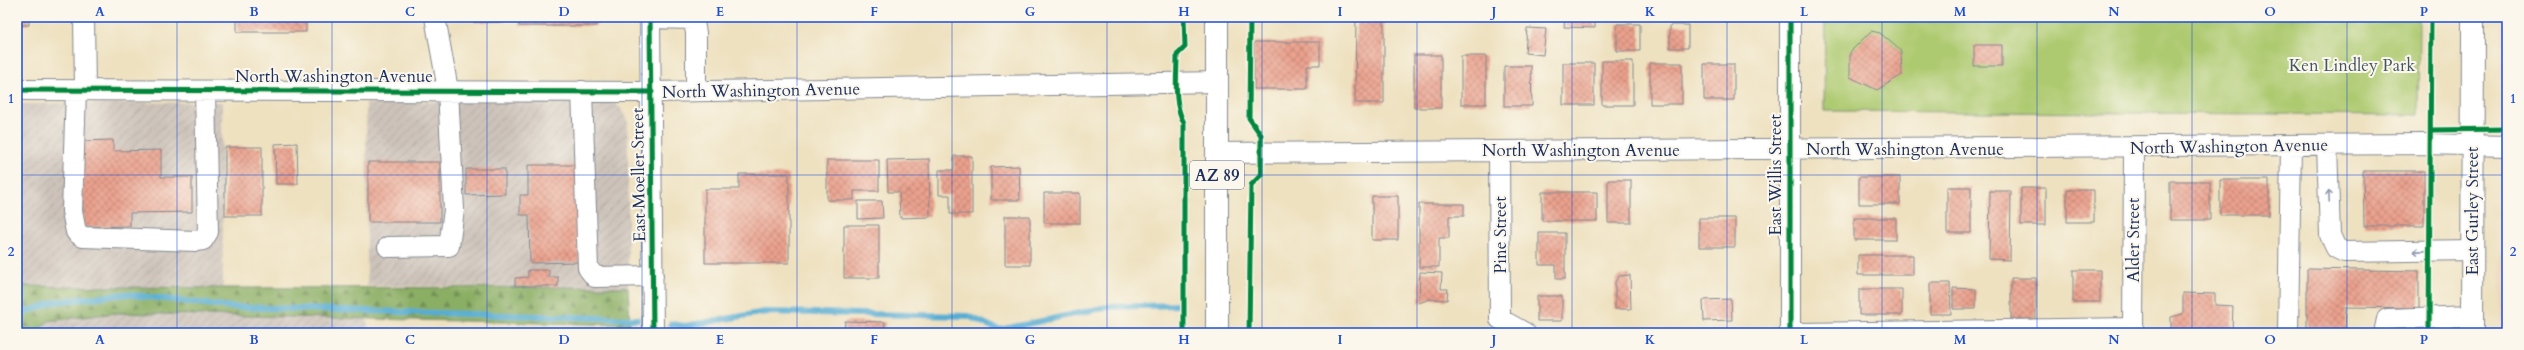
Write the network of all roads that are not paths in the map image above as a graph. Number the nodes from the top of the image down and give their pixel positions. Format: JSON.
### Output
{"nodes":[{"id":1,"x":84,"y":17,"type":"edge"},
{"id":2,"x":435,"y":17,"type":"edge"},
{"id":3,"x":650,"y":17,"type":"edge"},
{"id":4,"x":1217,"y":17,"type":"edge"},
{"id":5,"x":1790,"y":17,"type":"edge"},
{"id":6,"x":2473,"y":17,"type":"edge"},
{"id":7,"x":693,"y":18,"type":"edge"},
{"id":8,"x":1217,"y":82,"type":"junction"},
{"id":9,"x":17,"y":90,"type":"edge"},
{"id":10,"x":81,"y":90,"type":"junction"},
{"id":11,"x":205,"y":90,"type":"junction"},
{"id":12,"x":448,"y":90,"type":"junction"},
{"id":13,"x":582,"y":91,"type":"junction"},
{"id":14,"x":696,"y":91,"type":"junction"},
{"id":15,"x":652,"y":92,"type":"junction"},
{"id":16,"x":2327,"y":145,"type":"junction"},
{"id":17,"x":2473,"y":145,"type":"junction"},
{"id":18,"x":2291,"y":146,"type":"junction"},
{"id":19,"x":2507,"y":146,"type":"edge"},
{"id":20,"x":2134,"y":147,"type":"junction"},
{"id":21,"x":1789,"y":149,"type":"junction"},
{"id":22,"x":1499,"y":151,"type":"junction"},
{"id":23,"x":1217,"y":153,"type":"junction"},
{"id":24,"x":388,"y":247,"type":"dead end"},
{"id":25,"x":2472,"y":250,"type":"junction"},
{"id":26,"x":653,"y":276,"type":"junction"},
{"id":27,"x":2472,"y":325,"type":"edge"},
{"id":28,"x":2133,"y":330,"type":"edge"},
{"id":29,"x":653,"y":333,"type":"edge"},
{"id":30,"x":1217,"y":333,"type":"edge"},
{"id":31,"x":1525,"y":333,"type":"edge"},
{"id":32,"x":1790,"y":333,"type":"edge"},
{"id":33,"x":1800,"y":333,"type":"edge"},
{"id":34,"x":2288,"y":333,"type":"edge"},
{"id":35,"x":2384,"y":333,"type":"edge"}],
"edges":[{"from":1,"to":10,"type":"street"},
{"from":2,"to":12,"type":"street"},
{"from":3,"to":7,"type":"street"},
{"from":3,"to":15,"type":"street","name":"East Moeller Street"},
{"from":4,"to":8,"type":"main road","number":"AZ 89"},
{"from":5,"to":21,"type":"street","name":"East Willis Street"},
{"from":6,"to":17,"type":"main road","name":"East Gurley Street"},
{"from":7,"to":14,"type":"street"},
{"from":8,"to":14,"type":"street","name":"North Washington Avenue"},
{"from":8,"to":23,"type":"main road","number":"AZ 89"},
{"from":9,"to":10,"type":"street","name":"North Washington Avenue"},
{"from":10,"to":11,"type":"street","name":"North Washington Avenue"},
{"from":10,"to":11,"type":"street"},
{"from":11,"to":12,"type":"street","name":"North Washington Avenue"},
{"from":12,"to":13,"type":"street","name":"North Washington Avenue"},
{"from":12,"to":24,"type":"street"},
{"from":13,"to":15,"type":"street","name":"North Washington Avenue"},
{"from":13,"to":26,"type":"street"},
{"from":14,"to":15,"type":"street","name":"North Washington Avenue"},
{"from":15,"to":26,"type":"street","name":"East Moeller Street"},
{"from":16,"to":17,"type":"street","name":"North Washington Avenue"},
{"from":16,"to":18,"type":"street","name":"North Washington Avenue"},
{"from":25,"to":16,"type":"street","one_way":true},
{"from":17,"to":19,"type":"street","name":"North Washington Avenue"},
{"from":17,"to":25,"type":"main road","name":"East Gurley Street"},
{"from":18,"to":20,"type":"street","name":"North Washington Avenue"},
{"from":18,"to":34,"type":"street"},
{"from":20,"to":21,"type":"street","name":"North Washington Avenue"},
{"from":20,"to":28,"type":"street","name":"Alder Street"},
{"from":21,"to":22,"type":"street","name":"North Washington Avenue"},
{"from":21,"to":32,"type":"street","name":"East Willis Street"},
{"from":22,"to":23,"type":"street","name":"North Washington Avenue"},
{"from":22,"to":31,"type":"street","name":"Pine Street"},
{"from":23,"to":30,"type":"main road","number":"AZ 89"},
{"from":25,"to":27,"type":"main road","name":"East Gurley Street"},
{"from":26,"to":29,"type":"street","name":"East Moeller Street"},
{"from":27,"to":35,"type":"street"},
{"from":28,"to":33,"type":"street"}]}
